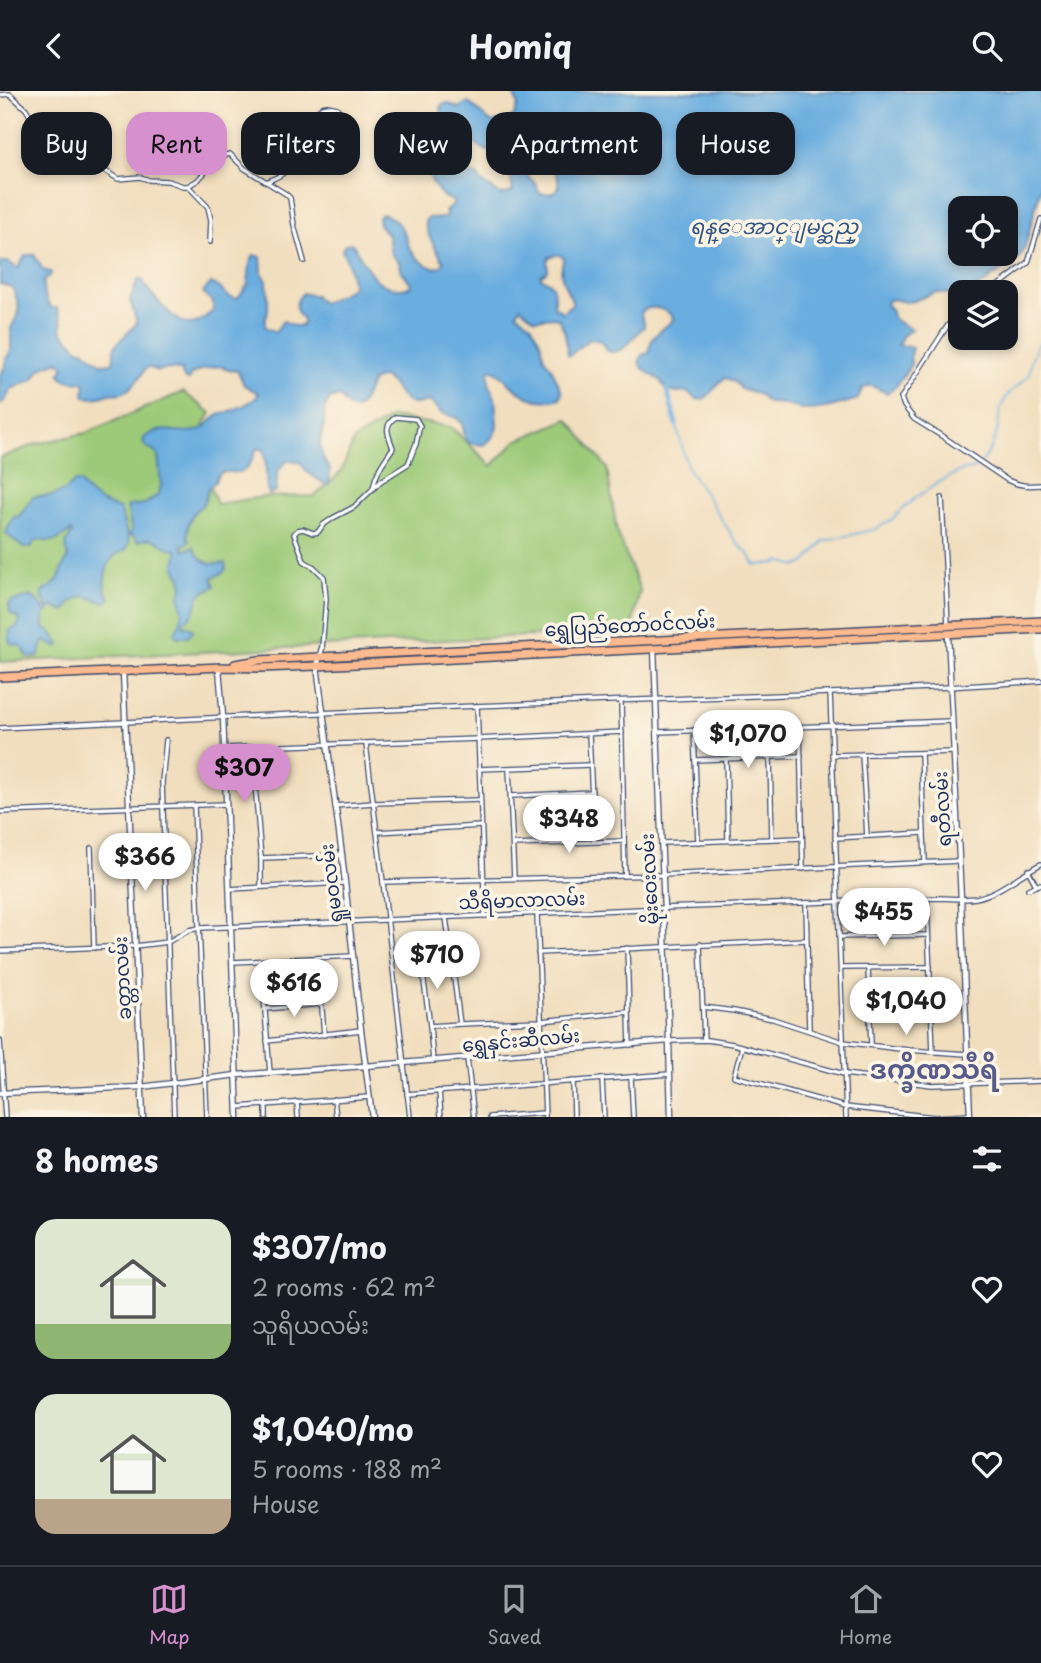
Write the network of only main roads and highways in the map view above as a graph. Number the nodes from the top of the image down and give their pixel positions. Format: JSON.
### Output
{"nodes":[{"id":1,"x":1041,"y":621,"type":"edge"},
{"id":2,"x":1041,"y":629,"type":"edge"},
{"id":3,"x":948,"y":630,"type":"junction"},
{"id":4,"x":430,"y":656,"type":"junction"},
{"id":5,"x":220,"y":667,"type":"junction"},
{"id":6,"x":0,"y":677,"type":"edge"}],
"edges":[{"from":1,"to":3,"type":"main road","name":"ရွှေပြည်တော်ဝင်လမ်း"},
{"from":2,"to":3,"type":"main road","name":"ရွှေပြည်တော်ဝင်လမ်း"},
{"from":3,"to":4,"type":"main road","name":"ရွှေပြည်တော်ဝင်လမ်း"},
{"from":4,"to":5,"type":"main road","name":"ရွှေပြည်တော်ဝင်လမ်း"},
{"from":4,"to":5,"type":"main road","name":"ရွှေပြည်တော်ဝင်လမ်း"},
{"from":5,"to":6,"type":"main road","name":"ရွှေပြည်တော်ဝင်လမ်း"}]}
